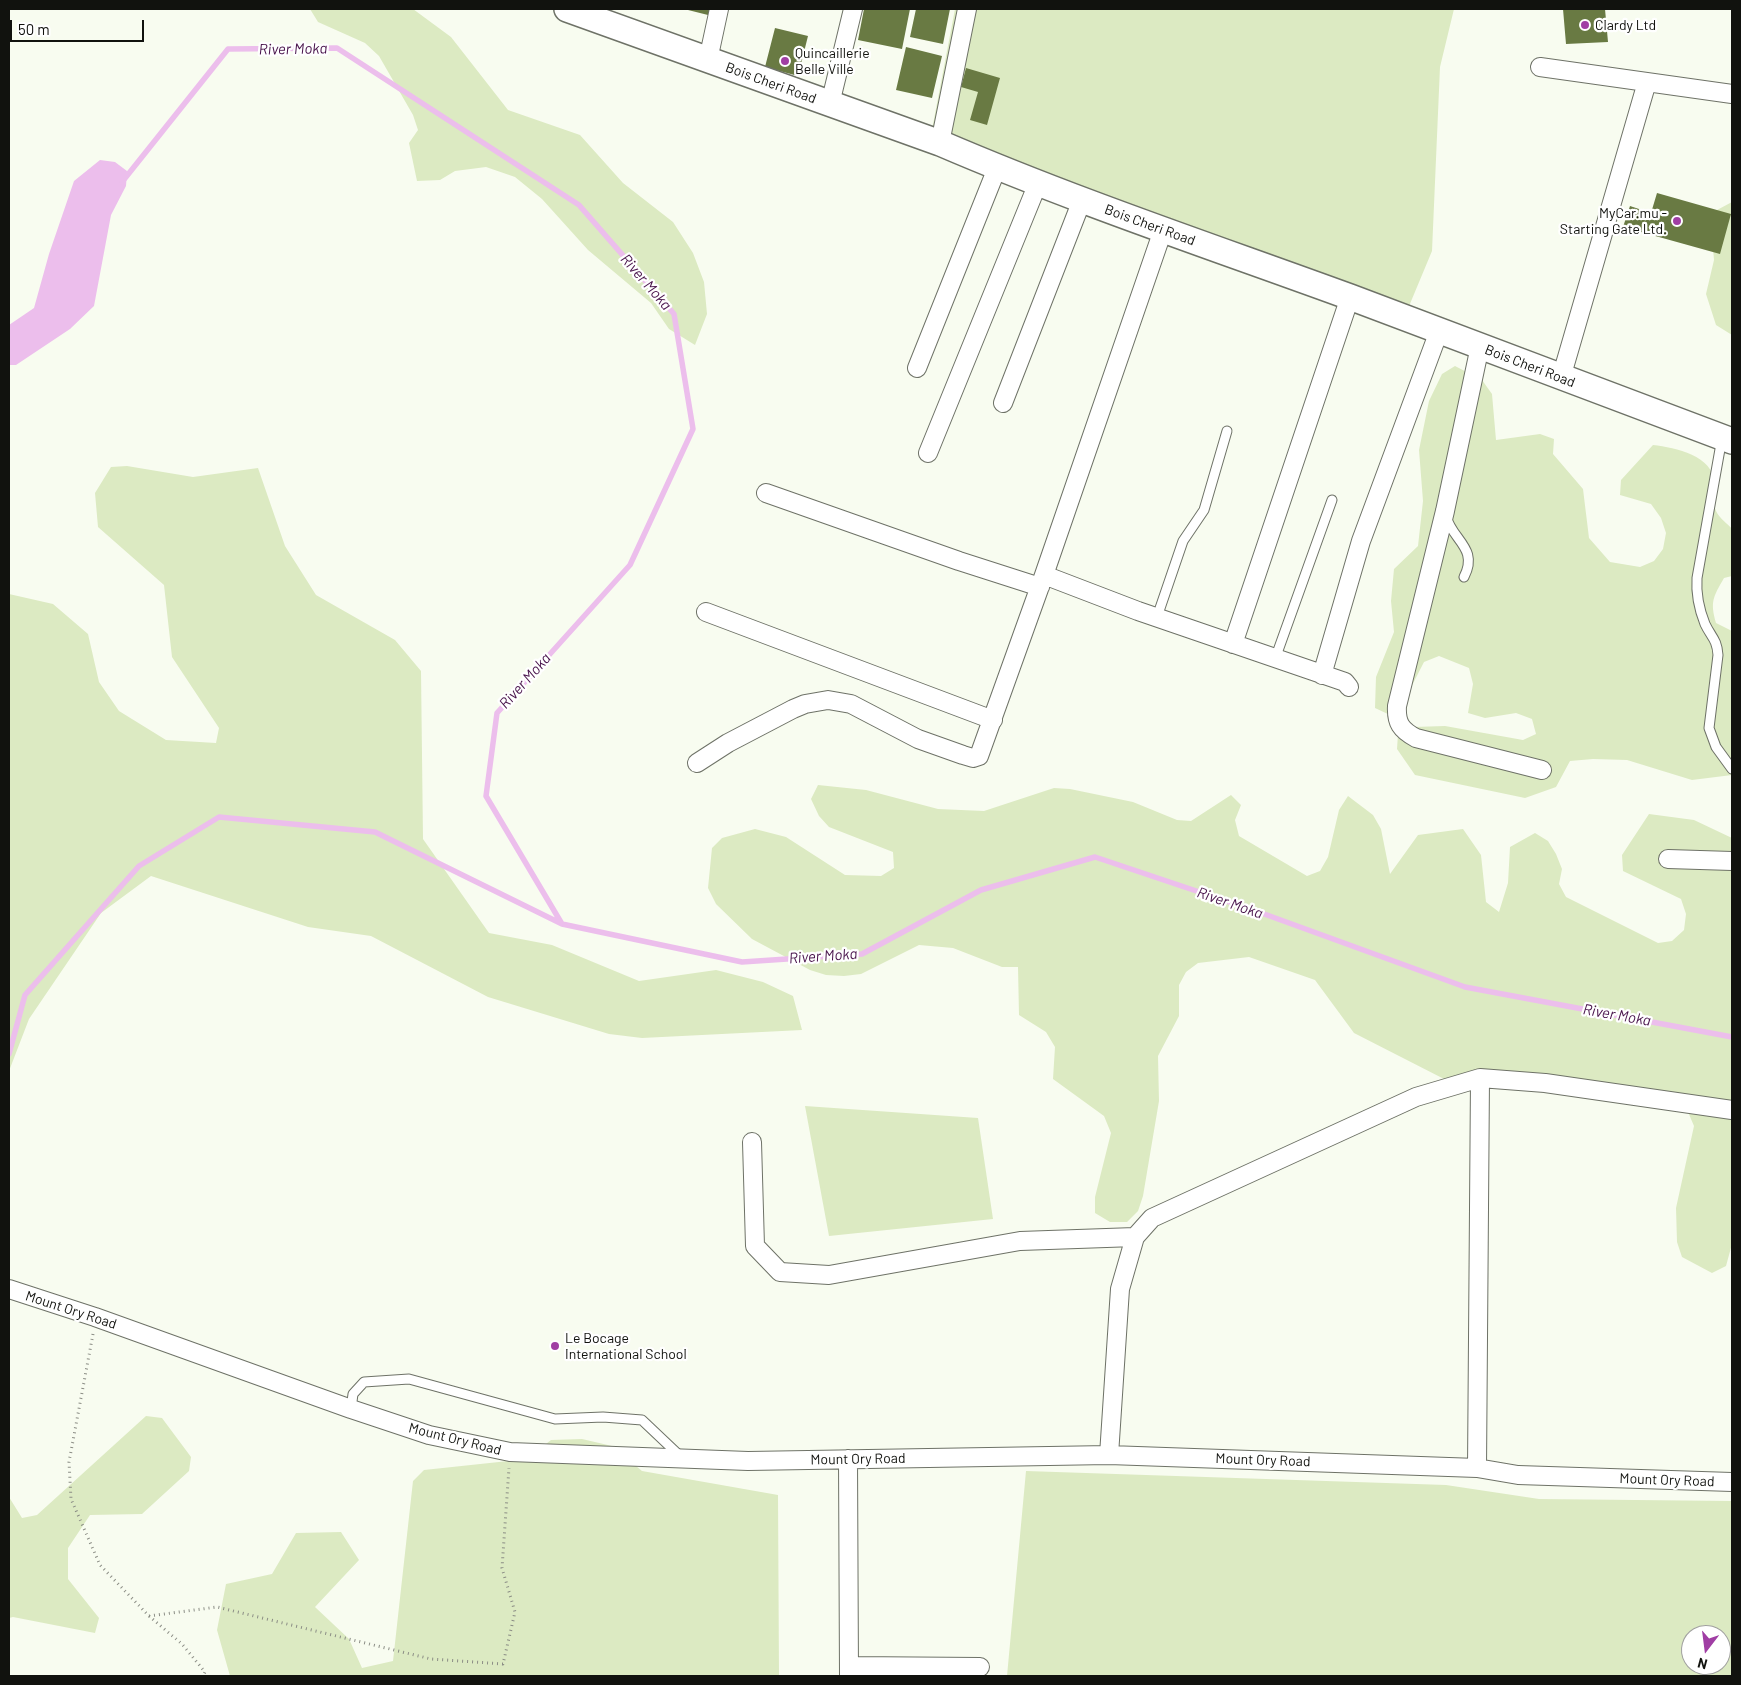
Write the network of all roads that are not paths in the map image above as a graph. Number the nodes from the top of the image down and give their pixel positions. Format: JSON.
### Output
{"nodes":[{"id":1,"x":567,"y":9,"type":"edge"},
{"id":2,"x":719,"y":9,"type":"edge"},
{"id":3,"x":853,"y":9,"type":"edge"},
{"id":4,"x":967,"y":9,"type":"edge"},
{"id":5,"x":708,"y":60,"type":"junction"},
{"id":6,"x":1540,"y":67,"type":"dead end"},
{"id":7,"x":1647,"y":82,"type":"junction"},
{"id":8,"x":1732,"y":94,"type":"edge"},
{"id":9,"x":830,"y":104,"type":"junction"},
{"id":10,"x":940,"y":143,"type":"junction"},
{"id":11,"x":997,"y":168,"type":"junction"},
{"id":12,"x":1038,"y":183,"type":"junction"},
{"id":13,"x":1082,"y":200,"type":"junction"},
{"id":14,"x":1163,"y":230,"type":"junction"},
{"id":15,"x":1350,"y":297,"type":"junction"},
{"id":16,"x":1439,"y":331,"type":"junction"},
{"id":17,"x":1480,"y":346,"type":"junction"},
{"id":18,"x":917,"y":368,"type":"dead end"},
{"id":19,"x":1561,"y":378,"type":"junction"},
{"id":20,"x":1003,"y":402,"type":"dead end"},
{"id":21,"x":1227,"y":431,"type":"dead end"},
{"id":22,"x":1727,"y":439,"type":"edge"},
{"id":23,"x":928,"y":453,"type":"dead end"},
{"id":24,"x":766,"y":493,"type":"dead end"},
{"id":25,"x":1332,"y":500,"type":"dead end"},
{"id":26,"x":1445,"y":511,"type":"junction"},
{"id":27,"x":1464,"y":576,"type":"dead end"},
{"id":28,"x":1042,"y":581,"type":"junction"},
{"id":29,"x":706,"y":612,"type":"dead end"},
{"id":30,"x":1157,"y":617,"type":"junction"},
{"id":31,"x":1234,"y":644,"type":"junction"},
{"id":32,"x":1275,"y":659,"type":"junction"},
{"id":33,"x":1322,"y":675,"type":"junction"},
{"id":34,"x":1349,"y":687,"type":"dead end"},
{"id":35,"x":993,"y":720,"type":"junction"},
{"id":36,"x":697,"y":763,"type":"dead end"},
{"id":37,"x":1732,"y":769,"type":"edge"},
{"id":38,"x":1542,"y":770,"type":"dead end"},
{"id":39,"x":1668,"y":859,"type":"dead end"},
{"id":40,"x":1732,"y":861,"type":"edge"},
{"id":41,"x":1480,"y":1078,"type":"junction"},
{"id":42,"x":1732,"y":1110,"type":"edge"},
{"id":43,"x":752,"y":1142,"type":"dead end"},
{"id":44,"x":1136,"y":1237,"type":"junction"},
{"id":45,"x":9,"y":1289,"type":"edge"},
{"id":46,"x":351,"y":1409,"type":"junction"},
{"id":47,"x":1109,"y":1455,"type":"junction"},
{"id":48,"x":682,"y":1459,"type":"junction"},
{"id":49,"x":848,"y":1459,"type":"junction"},
{"id":50,"x":1477,"y":1468,"type":"junction"},
{"id":51,"x":1732,"y":1482,"type":"edge"},
{"id":52,"x":980,"y":1667,"type":"dead end"},
{"id":53,"x":849,"y":1671,"type":"edge"}],
"edges":[{"from":1,"to":5,"type":"main road","name":"Bois Cheri Road"},
{"from":2,"to":5,"type":"street"},
{"from":3,"to":9,"type":"street"},
{"from":4,"to":10,"type":"street"},
{"from":5,"to":9,"type":"main road","name":"Bois Cheri Road"},
{"from":6,"to":7,"type":"street"},
{"from":7,"to":8,"type":"street"},
{"from":7,"to":19,"type":"street"},
{"from":9,"to":10,"type":"main road","name":"Bois Cheri Road"},
{"from":10,"to":11,"type":"main road","name":"Bois Cheri Road"},
{"from":11,"to":12,"type":"main road","name":"Bois Cheri Road"},
{"from":11,"to":18,"type":"street"},
{"from":12,"to":13,"type":"main road","name":"Bois Cheri Road"},
{"from":12,"to":23,"type":"street"},
{"from":13,"to":14,"type":"main road","name":"Bois Cheri Road"},
{"from":13,"to":20,"type":"street"},
{"from":14,"to":15,"type":"main road","name":"Bois Cheri Road"},
{"from":14,"to":28,"type":"street"},
{"from":15,"to":16,"type":"main road","name":"Bois Cheri Road"},
{"from":15,"to":31,"type":"street"},
{"from":16,"to":17,"type":"main road","name":"Bois Cheri Road"},
{"from":16,"to":33,"type":"street"},
{"from":17,"to":19,"type":"main road","name":"Bois Cheri Road"},
{"from":17,"to":26,"type":"street"},
{"from":19,"to":22,"type":"main road","name":"Bois Cheri Road"},
{"from":21,"to":30,"type":"lane"},
{"from":22,"to":37,"type":"lane"},
{"from":24,"to":28,"type":"street"},
{"from":25,"to":32,"type":"lane"},
{"from":26,"to":27,"type":"lane"},
{"from":26,"to":38,"type":"street"},
{"from":28,"to":30,"type":"street"},
{"from":28,"to":35,"type":"street"},
{"from":29,"to":35,"type":"street"},
{"from":30,"to":31,"type":"street"},
{"from":31,"to":32,"type":"street"},
{"from":32,"to":33,"type":"street"},
{"from":33,"to":34,"type":"street"},
{"from":35,"to":36,"type":"street"},
{"from":39,"to":40,"type":"street"},
{"from":41,"to":42,"type":"street"},
{"from":41,"to":44,"type":"street"},
{"from":41,"to":50,"type":"street"},
{"from":43,"to":44,"type":"street"},
{"from":44,"to":47,"type":"street"},
{"from":45,"to":46,"type":"street","name":"Mount Ory Road"},
{"from":46,"to":48,"type":"street","name":"Mount Ory Road"},
{"from":46,"to":48,"type":"lane"},
{"from":47,"to":49,"type":"street","name":"Mount Ory Road"},
{"from":47,"to":50,"type":"street","name":"Mount Ory Road"},
{"from":48,"to":49,"type":"street","name":"Mount Ory Road"},
{"from":49,"to":53,"type":"street"},
{"from":50,"to":51,"type":"street","name":"Mount Ory Road"},
{"from":52,"to":53,"type":"street"}]}
